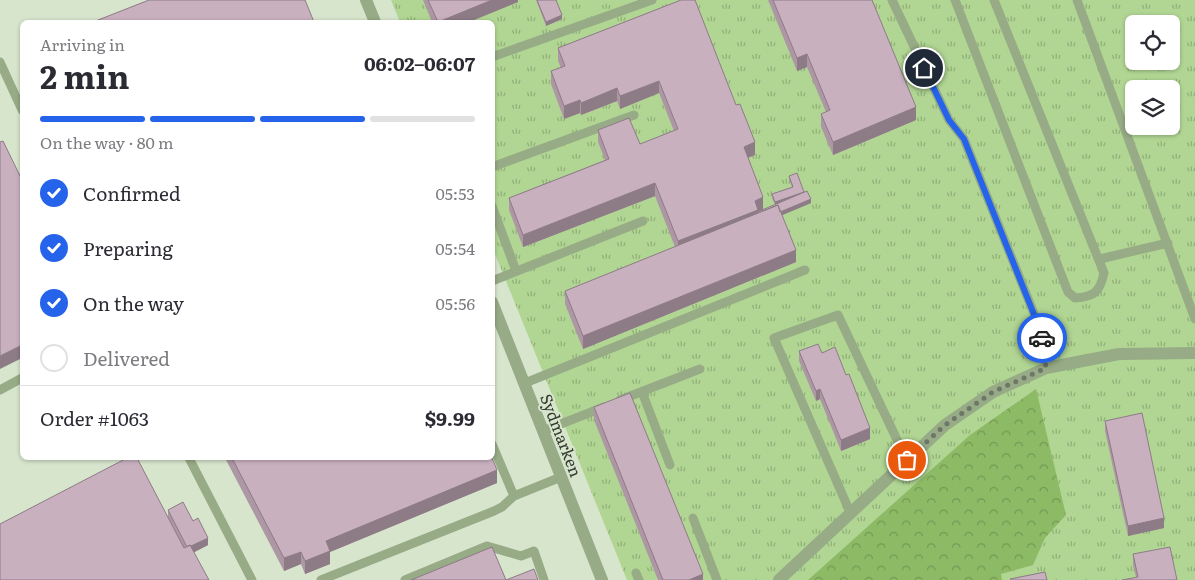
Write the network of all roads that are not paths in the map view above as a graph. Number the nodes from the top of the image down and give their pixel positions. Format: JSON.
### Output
{"nodes":[{"id":1,"x":366,"y":0,"type":"edge"},
{"id":2,"x":652,"y":0,"type":"edge"},
{"id":3,"x":892,"y":0,"type":"edge"},
{"id":4,"x":955,"y":0,"type":"edge"},
{"id":5,"x":994,"y":0,"type":"edge"},
{"id":6,"x":1077,"y":0,"type":"edge"},
{"id":7,"x":374,"y":20,"type":"edge"},
{"id":8,"x":495,"y":56,"type":"edge"},
{"id":9,"x":0,"y":62,"type":"edge"},
{"id":10,"x":20,"y":106,"type":"edge"},
{"id":11,"x":634,"y":115,"type":"dead end"},
{"id":12,"x":495,"y":166,"type":"edge"},
{"id":13,"x":495,"y":214,"type":"edge"},
{"id":14,"x":643,"y":220,"type":"dead end"},
{"id":15,"x":1168,"y":242,"type":"junction"},
{"id":16,"x":1100,"y":259,"type":"junction"},
{"id":17,"x":805,"y":270,"type":"dead end"},
{"id":18,"x":516,"y":271,"type":"junction"},
{"id":19,"x":495,"y":280,"type":"edge"},
{"id":20,"x":495,"y":310,"type":"edge"},
{"id":21,"x":1195,"y":319,"type":"edge"},
{"id":22,"x":1195,"y":353,"type":"edge"},
{"id":23,"x":700,"y":368,"type":"dead end"},
{"id":24,"x":1046,"y":368,"type":"junction"},
{"id":25,"x":20,"y":379,"type":"edge"},
{"id":26,"x":524,"y":383,"type":"junction"},
{"id":27,"x":0,"y":390,"type":"edge"},
{"id":28,"x":642,"y":392,"type":"junction"},
{"id":29,"x":543,"y":431,"type":"junction"},
{"id":30,"x":495,"y":451,"type":"edge"},
{"id":31,"x":190,"y":460,"type":"edge"},
{"id":32,"x":907,"y":460,"type":"junction"},
{"id":33,"x":670,"y":465,"type":"dead end"},
{"id":34,"x":561,"y":477,"type":"junction"},
{"id":35,"x":514,"y":496,"type":"junction"},
{"id":36,"x":850,"y":512,"type":"junction"},
{"id":37,"x":692,"y":518,"type":"dead end"},
{"id":38,"x":252,"y":580,"type":"edge"},
{"id":39,"x":321,"y":580,"type":"edge"},
{"id":40,"x":405,"y":580,"type":"edge"},
{"id":41,"x":544,"y":580,"type":"edge"},
{"id":42,"x":602,"y":580,"type":"edge"},
{"id":43,"x":717,"y":580,"type":"edge"},
{"id":44,"x":778,"y":580,"type":"edge"}],
"edges":[{"from":1,"to":7,"type":"street"},
{"from":2,"to":8,"type":"lane"},
{"from":3,"to":24,"type":"lane"},
{"from":4,"to":16,"type":"lane"},
{"from":5,"to":16,"type":"lane"},
{"from":6,"to":15,"type":"lane"},
{"from":9,"to":10,"type":"lane"},
{"from":11,"to":12,"type":"lane"},
{"from":13,"to":18,"type":"lane"},
{"from":14,"to":18,"type":"lane"},
{"from":15,"to":16,"type":"lane"},
{"from":15,"to":21,"type":"lane"},
{"from":17,"to":26,"type":"lane"},
{"from":18,"to":19,"type":"lane"},
{"from":20,"to":26,"type":"street","name":"Sydmarken"},
{"from":22,"to":24,"type":"street"},
{"from":23,"to":28,"type":"lane"},
{"from":24,"to":32,"type":"street"},
{"from":25,"to":27,"type":"lane"},
{"from":26,"to":29,"type":"street","name":"Sydmarken"},
{"from":28,"to":29,"type":"lane"},
{"from":28,"to":33,"type":"lane"},
{"from":29,"to":34,"type":"street","name":"Sydmarken"},
{"from":30,"to":35,"type":"lane"},
{"from":31,"to":38,"type":"lane"},
{"from":32,"to":36,"type":"street"},
{"from":32,"to":36,"type":"lane"},
{"from":34,"to":35,"type":"lane"},
{"from":34,"to":42,"type":"street","name":"Sydmarken"},
{"from":35,"to":39,"type":"lane"},
{"from":36,"to":44,"type":"street"},
{"from":37,"to":43,"type":"lane"},
{"from":40,"to":41,"type":"lane"}]}
